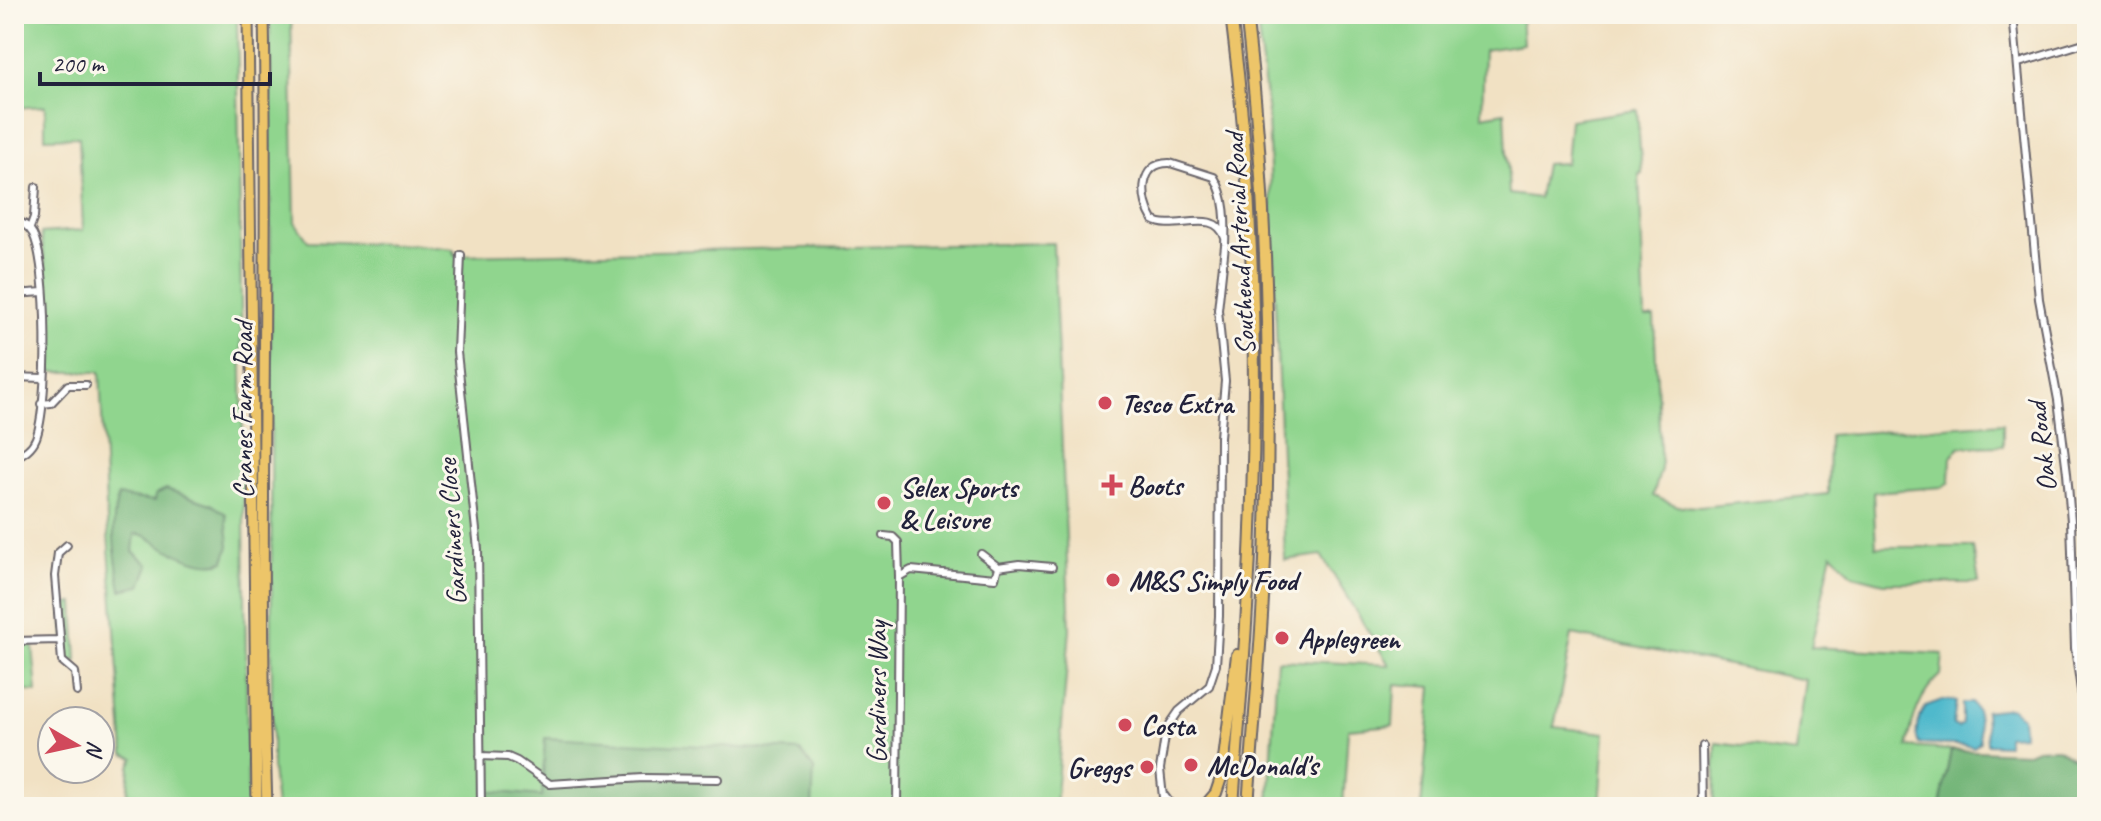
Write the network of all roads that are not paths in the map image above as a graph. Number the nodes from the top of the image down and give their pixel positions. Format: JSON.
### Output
{"nodes":[{"id":1,"x":248,"y":14,"type":"edge"},
{"id":2,"x":264,"y":14,"type":"edge"},
{"id":3,"x":1231,"y":14,"type":"edge"},
{"id":4,"x":1246,"y":14,"type":"edge"},
{"id":5,"x":2013,"y":14,"type":"edge"},
{"id":6,"x":2087,"y":42,"type":"edge"},
{"id":7,"x":2019,"y":63,"type":"junction"},
{"id":8,"x":36,"y":187,"type":"dead end"},
{"id":9,"x":14,"y":219,"type":"edge"},
{"id":10,"x":30,"y":228,"type":"junction"},
{"id":11,"x":1225,"y":238,"type":"junction"},
{"id":12,"x":461,"y":255,"type":"dead end"},
{"id":13,"x":43,"y":292,"type":"junction"},
{"id":14,"x":14,"y":294,"type":"edge"},
{"id":15,"x":14,"y":377,"type":"edge"},
{"id":16,"x":43,"y":378,"type":"junction"},
{"id":17,"x":86,"y":385,"type":"dead end"},
{"id":18,"x":41,"y":404,"type":"junction"},
{"id":19,"x":14,"y":458,"type":"edge"},
{"id":20,"x":1251,"y":530,"type":"junction"},
{"id":21,"x":884,"y":536,"type":"dead end"},
{"id":22,"x":67,"y":545,"type":"dead end"},
{"id":23,"x":981,"y":554,"type":"dead end"},
{"id":24,"x":998,"y":567,"type":"junction"},
{"id":25,"x":1052,"y":567,"type":"dead end"},
{"id":26,"x":899,"y":577,"type":"junction"},
{"id":27,"x":60,"y":640,"type":"junction"},
{"id":28,"x":14,"y":641,"type":"edge"},
{"id":29,"x":77,"y":692,"type":"dead end"},
{"id":30,"x":2087,"y":732,"type":"edge"},
{"id":31,"x":1702,"y":746,"type":"dead end"},
{"id":32,"x":480,"y":756,"type":"junction"},
{"id":33,"x":718,"y":779,"type":"dead end"},
{"id":34,"x":1161,"y":780,"type":"junction"},
{"id":35,"x":257,"y":807,"type":"edge"},
{"id":36,"x":268,"y":807,"type":"edge"},
{"id":37,"x":481,"y":807,"type":"edge"},
{"id":38,"x":897,"y":807,"type":"edge"},
{"id":39,"x":1164,"y":807,"type":"edge"},
{"id":40,"x":1173,"y":807,"type":"edge"},
{"id":41,"x":1204,"y":807,"type":"edge"},
{"id":42,"x":1233,"y":807,"type":"edge"},
{"id":43,"x":1248,"y":807,"type":"edge"},
{"id":44,"x":1703,"y":807,"type":"edge"}],
"edges":[{"from":1,"to":35,"type":"main road","name":"Cranes Farm Road"},
{"from":2,"to":36,"type":"main road","name":"Cranes Farm Road"},
{"from":3,"to":20,"type":"highway","name":"Southend Arterial Road"},
{"from":4,"to":43,"type":"highway","name":"Southend Arterial Road"},
{"from":5,"to":7,"type":"street","name":"Oak Road"},
{"from":6,"to":7,"type":"street"},
{"from":7,"to":30,"type":"street","name":"Oak Road"},
{"from":8,"to":10,"type":"street"},
{"from":9,"to":10,"type":"street"},
{"from":10,"to":13,"type":"street"},
{"from":11,"to":11,"type":"street"},
{"from":11,"to":34,"type":"street"},
{"from":12,"to":32,"type":"street","name":"Gardiners Close"},
{"from":13,"to":14,"type":"street"},
{"from":13,"to":16,"type":"street"},
{"from":15,"to":16,"type":"street"},
{"from":16,"to":18,"type":"street"},
{"from":17,"to":18,"type":"street"},
{"from":18,"to":19,"type":"street"},
{"from":20,"to":41,"type":"highway"},
{"from":20,"to":42,"type":"highway","name":"Southend Arterial Road"},
{"from":21,"to":26,"type":"street","name":"Gardiners Way"},
{"from":22,"to":27,"type":"street"},
{"from":23,"to":24,"type":"street"},
{"from":24,"to":25,"type":"street"},
{"from":24,"to":26,"type":"street"},
{"from":26,"to":38,"type":"street","name":"Gardiners Way"},
{"from":27,"to":28,"type":"street"},
{"from":27,"to":29,"type":"street"},
{"from":31,"to":44,"type":"street"},
{"from":32,"to":33,"type":"street"},
{"from":32,"to":37,"type":"street","name":"Gardiners Close"},
{"from":34,"to":39,"type":"street"},
{"from":34,"to":40,"type":"street"}]}
